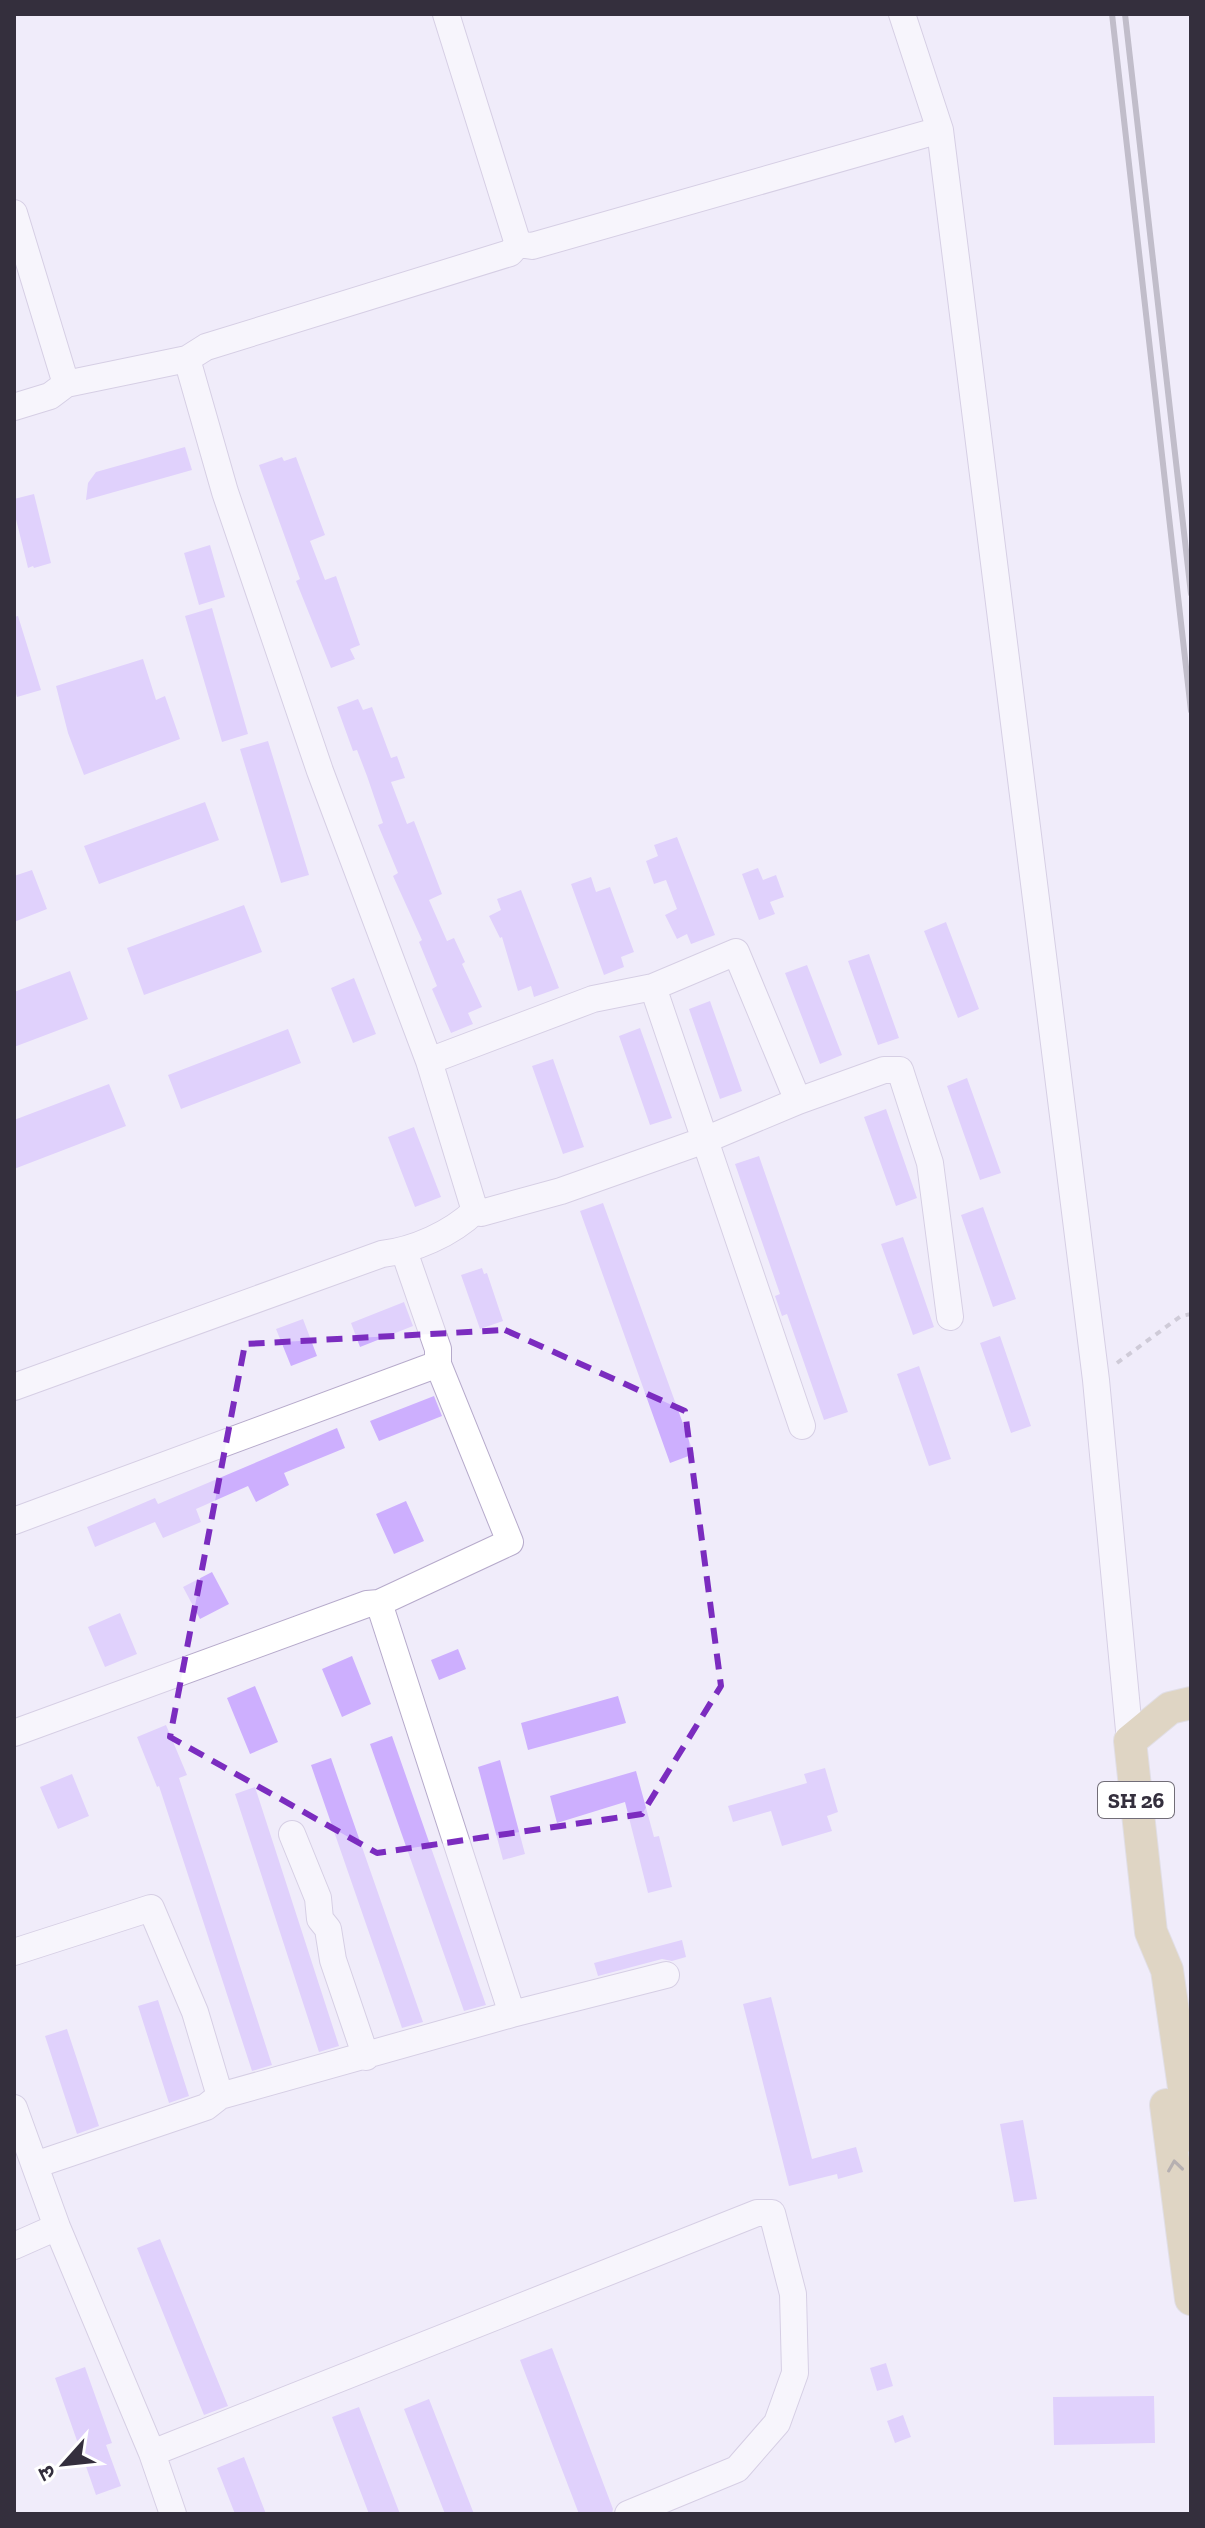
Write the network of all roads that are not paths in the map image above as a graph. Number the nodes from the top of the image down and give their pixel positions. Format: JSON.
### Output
{"nodes":[{"id":1,"x":446,"y":14,"type":"edge"},
{"id":2,"x":902,"y":14,"type":"edge"},
{"id":3,"x":940,"y":130,"type":"junction"},
{"id":4,"x":14,"y":213,"type":"edge"},
{"id":5,"x":518,"y":244,"type":"junction"},
{"id":6,"x":187,"y":359,"type":"junction"},
{"id":7,"x":66,"y":384,"type":"junction"},
{"id":8,"x":14,"y":407,"type":"edge"},
{"id":9,"x":653,"y":987,"type":"junction"},
{"id":10,"x":429,"y":1061,"type":"junction"},
{"id":11,"x":798,"y":1101,"type":"junction"},
{"id":12,"x":705,"y":1140,"type":"junction"},
{"id":13,"x":475,"y":1211,"type":"junction"},
{"id":14,"x":404,"y":1251,"type":"junction"},
{"id":15,"x":950,"y":1317,"type":"dead end"},
{"id":16,"x":438,"y":1364,"type":"junction"},
{"id":17,"x":14,"y":1387,"type":"edge"},
{"id":18,"x":802,"y":1426,"type":"dead end"},
{"id":19,"x":14,"y":1521,"type":"edge"},
{"id":20,"x":379,"y":1603,"type":"junction"},
{"id":21,"x":1191,"y":1703,"type":"edge"},
{"id":22,"x":14,"y":1733,"type":"edge"},
{"id":23,"x":1130,"y":1741,"type":"junction"},
{"id":24,"x":292,"y":1834,"type":"dead end"},
{"id":25,"x":1151,"y":1932,"type":"junction"},
{"id":26,"x":14,"y":1952,"type":"edge"},
{"id":27,"x":666,"y":1975,"type":"dead end"},
{"id":28,"x":512,"y":2014,"type":"junction"},
{"id":29,"x":366,"y":2057,"type":"junction"},
{"id":30,"x":220,"y":2096,"type":"junction"},
{"id":31,"x":14,"y":2108,"type":"edge"},
{"id":32,"x":1191,"y":2136,"type":"edge"},
{"id":33,"x":35,"y":2165,"type":"junction"},
{"id":34,"x":57,"y":2227,"type":"junction"},
{"id":35,"x":14,"y":2246,"type":"edge"},
{"id":36,"x":1191,"y":2299,"type":"edge"},
{"id":37,"x":152,"y":2453,"type":"junction"},
{"id":38,"x":173,"y":2514,"type":"edge"},
{"id":39,"x":628,"y":2514,"type":"edge"}],
"edges":[{"from":1,"to":5,"type":"street"},
{"from":2,"to":3,"type":"street"},
{"from":3,"to":5,"type":"street"},
{"from":3,"to":23,"type":"street"},
{"from":4,"to":7,"type":"street"},
{"from":5,"to":6,"type":"street"},
{"from":6,"to":7,"type":"street"},
{"from":6,"to":10,"type":"street"},
{"from":7,"to":8,"type":"street"},
{"from":9,"to":10,"type":"street"},
{"from":9,"to":11,"type":"street"},
{"from":9,"to":12,"type":"street"},
{"from":10,"to":13,"type":"street"},
{"from":11,"to":12,"type":"street"},
{"from":11,"to":15,"type":"street"},
{"from":12,"to":13,"type":"street"},
{"from":12,"to":18,"type":"street"},
{"from":13,"to":14,"type":"street"},
{"from":14,"to":16,"type":"street"},
{"from":14,"to":17,"type":"street"},
{"from":16,"to":19,"type":"street"},
{"from":16,"to":20,"type":"street"},
{"from":20,"to":22,"type":"street"},
{"from":20,"to":28,"type":"street"},
{"from":21,"to":23,"type":"main road"},
{"from":23,"to":25,"type":"main road","number":"SH 26"},
{"from":24,"to":29,"type":"street"},
{"from":25,"to":32,"type":"main road","number":"SH 26"},
{"from":36,"to":25,"type":"main road","one_way":true},
{"from":26,"to":30,"type":"street"},
{"from":27,"to":28,"type":"street"},
{"from":28,"to":29,"type":"street"},
{"from":29,"to":30,"type":"street"},
{"from":30,"to":33,"type":"street"},
{"from":31,"to":33,"type":"street"},
{"from":33,"to":34,"type":"street"},
{"from":34,"to":35,"type":"street"},
{"from":34,"to":37,"type":"street"},
{"from":37,"to":38,"type":"street"},
{"from":37,"to":39,"type":"street"}]}
